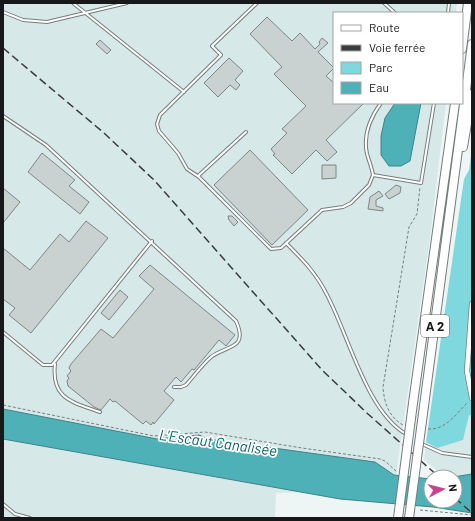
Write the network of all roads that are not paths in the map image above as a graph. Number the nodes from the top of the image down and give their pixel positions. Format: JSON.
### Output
{"nodes":[{"id":1,"x":73,"y":3,"type":"edge"},
{"id":2,"x":126,"y":3,"type":"edge"},
{"id":3,"x":256,"y":3,"type":"edge"},
{"id":4,"x":384,"y":3,"type":"edge"},
{"id":5,"x":464,"y":3,"type":"edge"},
{"id":6,"x":468,"y":3,"type":"edge"},
{"id":7,"x":3,"y":12,"type":"edge"},
{"id":8,"x":83,"y":12,"type":"junction"},
{"id":9,"x":394,"y":12,"type":"edge"},
{"id":10,"x":463,"y":26,"type":"edge"},
{"id":11,"x":463,"y":40,"type":"edge"},
{"id":12,"x":472,"y":44,"type":"edge"},
{"id":13,"x":184,"y":92,"type":"junction"},
{"id":14,"x":472,"y":94,"type":"edge"},
{"id":15,"x":380,"y":104,"type":"edge"},
{"id":16,"x":434,"y":104,"type":"edge"},
{"id":17,"x":455,"y":104,"type":"edge"},
{"id":18,"x":3,"y":116,"type":"edge"},
{"id":19,"x":246,"y":132,"type":"dead end"},
{"id":20,"x":373,"y":175,"type":"junction"},
{"id":21,"x":198,"y":176,"type":"junction"},
{"id":22,"x":456,"y":176,"type":"junction"},
{"id":23,"x":152,"y":241,"type":"junction"},
{"id":24,"x":286,"y":243,"type":"junction"},
{"id":25,"x":472,"y":304,"type":"edge"},
{"id":26,"x":3,"y":332,"type":"edge"},
{"id":27,"x":55,"y":362,"type":"junction"},
{"id":28,"x":174,"y":387,"type":"dead end"},
{"id":29,"x":472,"y":398,"type":"edge"},
{"id":30,"x":100,"y":412,"type":"dead end"},
{"id":31,"x":472,"y":457,"type":"edge"},
{"id":32,"x":3,"y":504,"type":"edge"},
{"id":33,"x":30,"y":518,"type":"edge"},
{"id":34,"x":398,"y":518,"type":"edge"},
{"id":35,"x":409,"y":518,"type":"edge"}],
"edges":[{"from":1,"to":8,"type":"lane"},
{"from":2,"to":8,"type":"lane"},
{"from":3,"to":13,"type":"lane"},
{"from":4,"to":9,"type":"lane"},
{"from":5,"to":10,"type":"highway"},
{"from":6,"to":11,"type":"highway"},
{"from":7,"to":8,"type":"lane"},
{"from":8,"to":13,"type":"lane"},
{"from":12,"to":22,"type":"highway","number":"A 2"},
{"from":13,"to":21,"type":"lane"},
{"from":14,"to":22,"type":"highway"},
{"from":15,"to":20,"type":"lane"},
{"from":16,"to":20,"type":"lane"},
{"from":17,"to":34,"type":"highway","number":"A 2","bridge":true},
{"from":18,"to":23,"type":"lane"},
{"from":19,"to":21,"type":"lane"},
{"from":20,"to":24,"type":"lane"},
{"from":21,"to":24,"type":"lane"},
{"from":22,"to":35,"type":"highway","number":"A 2","bridge":true},
{"from":23,"to":27,"type":"lane"},
{"from":23,"to":28,"type":"lane"},
{"from":24,"to":31,"type":"lane"},
{"from":25,"to":29,"type":"street"},
{"from":26,"to":27,"type":"lane"},
{"from":27,"to":30,"type":"lane"},
{"from":32,"to":33,"type":"lane"}]}
